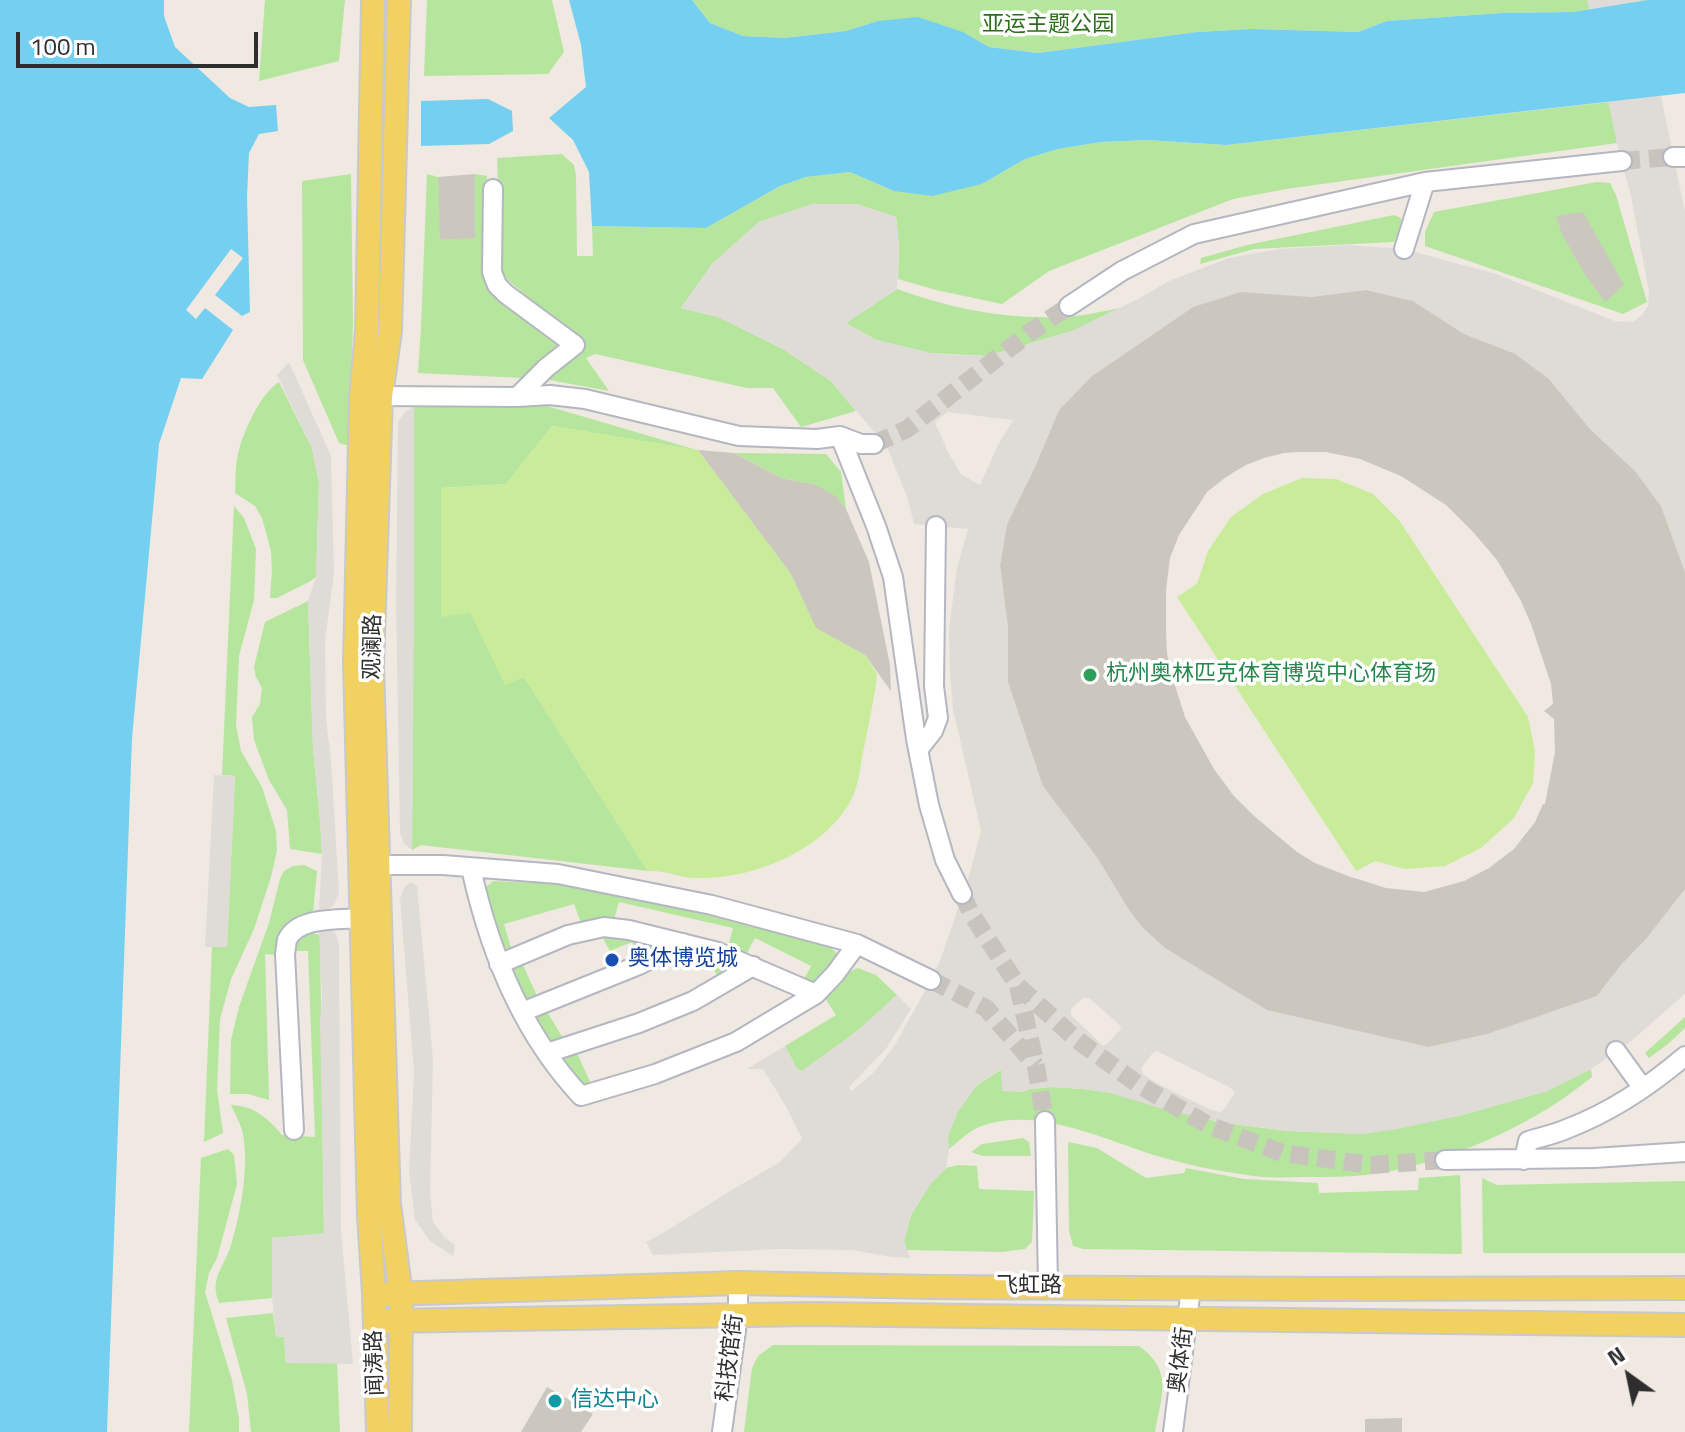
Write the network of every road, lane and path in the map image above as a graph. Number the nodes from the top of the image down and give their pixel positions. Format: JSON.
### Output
{"nodes":[{"id":1,"x":373,"y":0,"type":"edge"},
{"id":2,"x":399,"y":0,"type":"edge"},
{"id":3,"x":1622,"y":161,"type":"tunnel mouth"},
{"id":4,"x":1425,"y":182,"type":"junction"},
{"id":5,"x":493,"y":189,"type":"dead end"},
{"id":6,"x":1404,"y":249,"type":"dead end"},
{"id":7,"x":1069,"y":306,"type":"tunnel mouth"},
{"id":8,"x":381,"y":396,"type":"junction"},
{"id":9,"x":517,"y":397,"type":"junction"},
{"id":10,"x":840,"y":436,"type":"junction"},
{"id":11,"x":874,"y":444,"type":"tunnel mouth"},
{"id":12,"x":936,"y":526,"type":"dead end"},
{"id":13,"x":918,"y":750,"type":"junction"},
{"id":14,"x":379,"y":865,"type":"junction"},
{"id":15,"x":471,"y":868,"type":"junction"},
{"id":16,"x":962,"y":894,"type":"tunnel mouth"},
{"id":17,"x":362,"y":918,"type":"junction"},
{"id":18,"x":683,"y":943,"type":"junction"},
{"id":19,"x":857,"y":944,"type":"junction"},
{"id":20,"x":499,"y":964,"type":"junction"},
{"id":21,"x":753,"y":966,"type":"junction"},
{"id":22,"x":931,"y":980,"type":"tunnel mouth"},
{"id":23,"x":816,"y":994,"type":"junction"},
{"id":24,"x":522,"y":1012,"type":"junction"},
{"id":25,"x":1616,"y":1051,"type":"dead end"},
{"id":26,"x":547,"y":1053,"type":"junction"},
{"id":27,"x":1685,"y":1056,"type":"edge"},
{"id":28,"x":1642,"y":1087,"type":"junction"},
{"id":29,"x":1045,"y":1121,"type":"tunnel mouth"},
{"id":30,"x":294,"y":1130,"type":"dead end"},
{"id":31,"x":1685,"y":1152,"type":"edge"},
{"id":32,"x":1445,"y":1160,"type":"tunnel mouth"},
{"id":33,"x":1524,"y":1160,"type":"junction"},
{"id":34,"x":738,"y":1283,"type":"junction"},
{"id":35,"x":1048,"y":1287,"type":"junction"},
{"id":36,"x":1191,"y":1288,"type":"junction"},
{"id":37,"x":1685,"y":1288,"type":"edge"},
{"id":38,"x":374,"y":1294,"type":"junction"},
{"id":39,"x":401,"y":1295,"type":"junction"},
{"id":40,"x":738,"y":1315,"type":"junction"},
{"id":41,"x":1187,"y":1319,"type":"junction"},
{"id":42,"x":374,"y":1321,"type":"junction"},
{"id":43,"x":401,"y":1321,"type":"junction"},
{"id":44,"x":1685,"y":1325,"type":"edge"},
{"id":45,"x":378,"y":1432,"type":"edge"},
{"id":46,"x":400,"y":1432,"type":"edge"},
{"id":47,"x":722,"y":1432,"type":"edge"},
{"id":48,"x":1173,"y":1432,"type":"edge"}],
"edges":[{"from":1,"to":17,"type":"main road","name":"观澜路"},
{"from":2,"to":8,"type":"main road","name":"观澜路"},
{"from":3,"to":4,"type":"street"},
{"from":4,"to":6,"type":"street"},
{"from":4,"to":7,"type":"street"},
{"from":5,"to":9,"type":"street"},
{"from":8,"to":9,"type":"street"},
{"from":8,"to":14,"type":"main road","name":"观澜路"},
{"from":9,"to":10,"type":"street"},
{"from":10,"to":11,"type":"street"},
{"from":10,"to":13,"type":"street"},
{"from":12,"to":13,"type":"street"},
{"from":13,"to":16,"type":"street"},
{"from":14,"to":15,"type":"street"},
{"from":14,"to":39,"type":"main road","name":"观澜路"},
{"from":15,"to":19,"type":"street"},
{"from":15,"to":20,"type":"street"},
{"from":17,"to":30,"type":"street"},
{"from":17,"to":38,"type":"main road","name":"观澜路"},
{"from":18,"to":20,"type":"street"},
{"from":18,"to":21,"type":"street"},
{"from":18,"to":24,"type":"street"},
{"from":19,"to":22,"type":"street"},
{"from":19,"to":23,"type":"street"},
{"from":20,"to":24,"type":"street"},
{"from":21,"to":23,"type":"street"},
{"from":21,"to":26,"type":"street"},
{"from":23,"to":26,"type":"street"},
{"from":24,"to":26,"type":"street"},
{"from":25,"to":28,"type":"street"},
{"from":27,"to":28,"type":"street"},
{"from":28,"to":33,"type":"street"},
{"from":29,"to":35,"type":"street"},
{"from":31,"to":33,"type":"street"},
{"from":32,"to":33,"type":"street"},
{"from":34,"to":35,"type":"main road","name":"飞虹路"},
{"from":34,"to":39,"type":"main road","name":"飞虹路"},
{"from":34,"to":40,"type":"street","name":"科技馆街"},
{"from":35,"to":36,"type":"main road","name":"飞虹路"},
{"from":36,"to":37,"type":"main road","name":"飞虹路"},
{"from":36,"to":41,"type":"street","name":"奥体街"},
{"from":38,"to":39,"type":"main road","name":"飞虹路"},
{"from":38,"to":42,"type":"main road","name":"闻涛路"},
{"from":39,"to":43,"type":"main road","name":"闻涛路"},
{"from":40,"to":41,"type":"main road","name":"飞虹路"},
{"from":40,"to":43,"type":"main road","name":"飞虹路"},
{"from":40,"to":47,"type":"street","name":"科技馆街"},
{"from":41,"to":44,"type":"main road","name":"飞虹路"},
{"from":41,"to":48,"type":"street","name":"奥体街"},
{"from":42,"to":43,"type":"main road","name":"飞虹路"},
{"from":42,"to":45,"type":"main road","name":"闻涛路"},
{"from":43,"to":46,"type":"main road","name":"闻涛路"}]}
